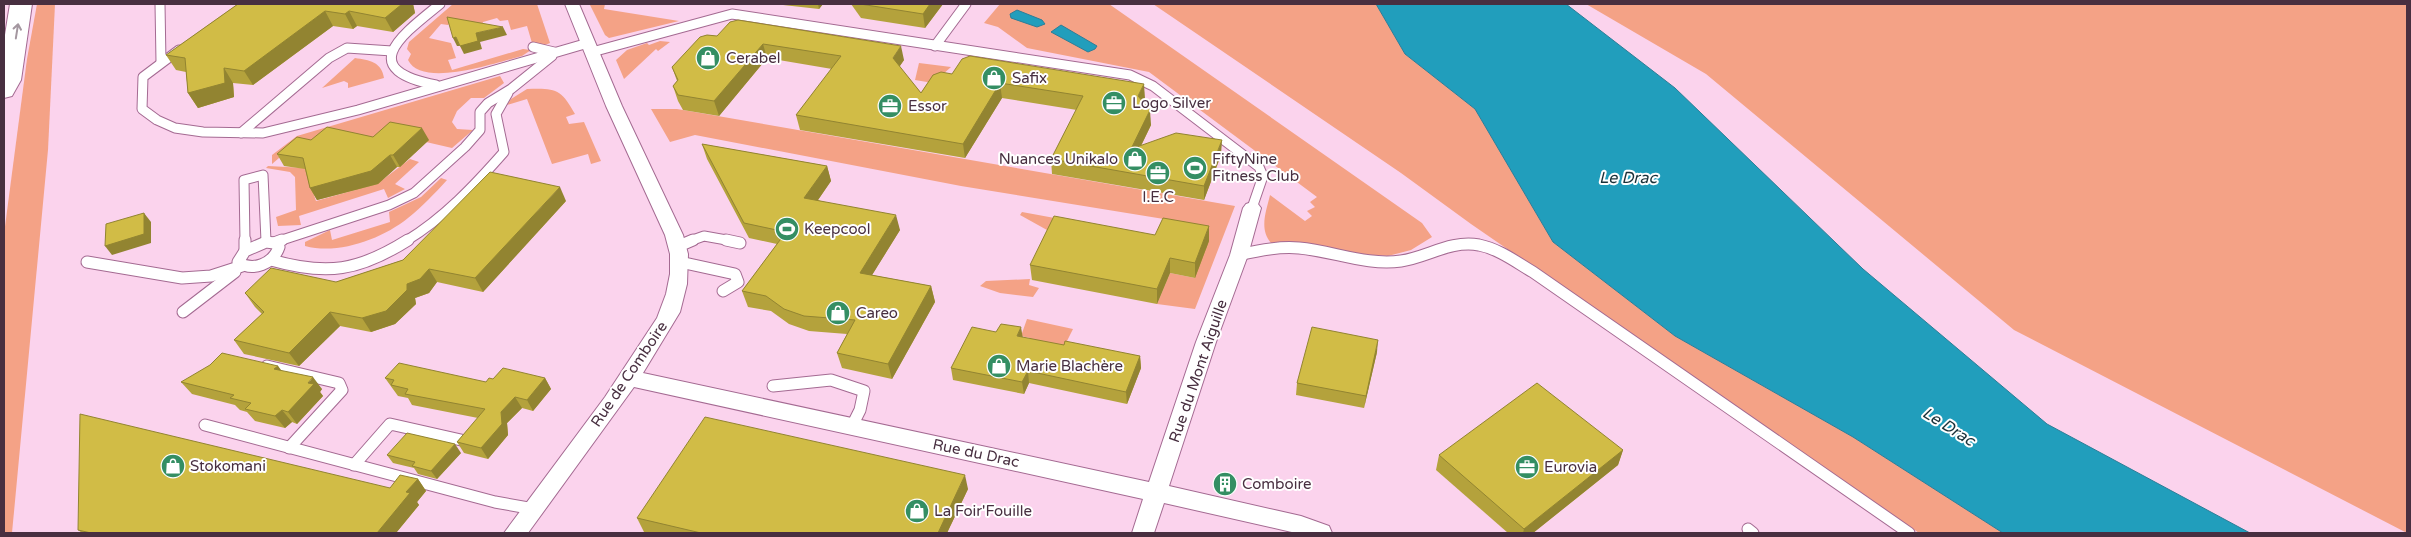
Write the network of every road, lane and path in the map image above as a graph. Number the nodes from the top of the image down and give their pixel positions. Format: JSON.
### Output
{"nodes":[{"id":1,"x":21,"y":4,"type":"edge"},
{"id":2,"x":160,"y":4,"type":"edge"},
{"id":3,"x":440,"y":4,"type":"edge"},
{"id":4,"x":572,"y":4,"type":"edge"},
{"id":5,"x":966,"y":4,"type":"edge"},
{"id":6,"x":184,"y":46,"type":"edge"},
{"id":7,"x":936,"y":46,"type":"junction"},
{"id":8,"x":533,"y":47,"type":"dead end"},
{"id":9,"x":590,"y":48,"type":"junction"},
{"id":10,"x":392,"y":51,"type":"junction"},
{"id":11,"x":557,"y":52,"type":"junction"},
{"id":12,"x":161,"y":62,"type":"junction"},
{"id":13,"x":439,"y":86,"type":"junction"},
{"id":14,"x":511,"y":89,"type":"junction"},
{"id":15,"x":4,"y":91,"type":"edge"},
{"id":16,"x":241,"y":133,"type":"junction"},
{"id":17,"x":1252,"y":208,"type":"joint"},
{"id":18,"x":270,"y":242,"type":"junction"},
{"id":19,"x":740,"y":242,"type":"dead end"},
{"id":20,"x":245,"y":249,"type":"junction"},
{"id":21,"x":679,"y":254,"type":"junction"},
{"id":22,"x":1239,"y":255,"type":"junction"},
{"id":23,"x":272,"y":260,"type":"junction"},
{"id":24,"x":87,"y":262,"type":"dead end"},
{"id":25,"x":242,"y":266,"type":"junction"},
{"id":26,"x":723,"y":291,"type":"dead end"},
{"id":27,"x":182,"y":312,"type":"dead end"},
{"id":28,"x":255,"y":364,"type":"edge"},
{"id":29,"x":629,"y":378,"type":"junction"},
{"id":30,"x":773,"y":386,"type":"dead end"},
{"id":31,"x":205,"y":425,"type":"dead end"},
{"id":32,"x":852,"y":426,"type":"junction"},
{"id":33,"x":461,"y":440,"type":"edge"},
{"id":34,"x":289,"y":448,"type":"junction"},
{"id":35,"x":354,"y":465,"type":"junction"},
{"id":36,"x":1158,"y":492,"type":"junction"},
{"id":37,"x":534,"y":509,"type":"junction"},
{"id":38,"x":515,"y":533,"type":"edge"},
{"id":39,"x":1143,"y":533,"type":"edge"},
{"id":40,"x":1321,"y":533,"type":"edge"},
{"id":41,"x":1909,"y":533,"type":"edge"}],
"edges":[{"from":15,"to":1,"type":"highway","one_way":true},
{"from":2,"to":12,"type":"lane"},
{"from":3,"to":10,"type":"lane"},
{"from":4,"to":9,"type":"street"},
{"from":5,"to":7,"type":"lane"},
{"from":6,"to":12,"type":"lane"},
{"from":7,"to":9,"type":"lane"},
{"from":7,"to":17,"type":"lane"},
{"from":8,"to":11,"type":"lane"},
{"from":9,"to":11,"type":"lane"},
{"from":9,"to":21,"type":"street"},
{"from":10,"to":13,"type":"lane"},
{"from":10,"to":16,"type":"lane"},
{"from":11,"to":13,"type":"lane"},
{"from":11,"to":14,"type":"lane"},
{"from":12,"to":16,"type":"lane"},
{"from":13,"to":16,"type":"lane"},
{"from":14,"to":18,"type":"lane"},
{"from":14,"to":23,"type":"lane"},
{"from":17,"to":22,"type":"street","name":"Rue du Mont Aiguille"},
{"from":18,"to":20,"type":"lane"},
{"from":18,"to":20,"type":"lane"},
{"from":18,"to":23,"type":"lane"},
{"from":19,"to":21,"type":"lane"},
{"from":20,"to":25,"type":"lane"},
{"from":21,"to":26,"type":"lane"},
{"from":21,"to":29,"type":"street","name":"Rue de Comboire"},
{"from":22,"to":36,"type":"street","name":"Rue du Mont Aiguille"},
{"from":22,"to":41,"type":"lane"},
{"from":23,"to":25,"type":"lane"},
{"from":24,"to":25,"type":"lane"},
{"from":25,"to":27,"type":"lane"},
{"from":28,"to":34,"type":"lane"},
{"from":29,"to":32,"type":"street","name":"Rue du Drac"},
{"from":29,"to":37,"type":"street","name":"Rue de Comboire"},
{"from":30,"to":32,"type":"lane"},
{"from":31,"to":34,"type":"lane"},
{"from":32,"to":36,"type":"street","name":"Rue du Drac"},
{"from":33,"to":35,"type":"lane"},
{"from":34,"to":35,"type":"lane"},
{"from":35,"to":37,"type":"lane"},
{"from":36,"to":39,"type":"street","name":"Rue du Mont Aiguille"},
{"from":36,"to":40,"type":"street","name":"Rue du Drac"},
{"from":37,"to":38,"type":"street","name":"Rue de Comboire"}]}
